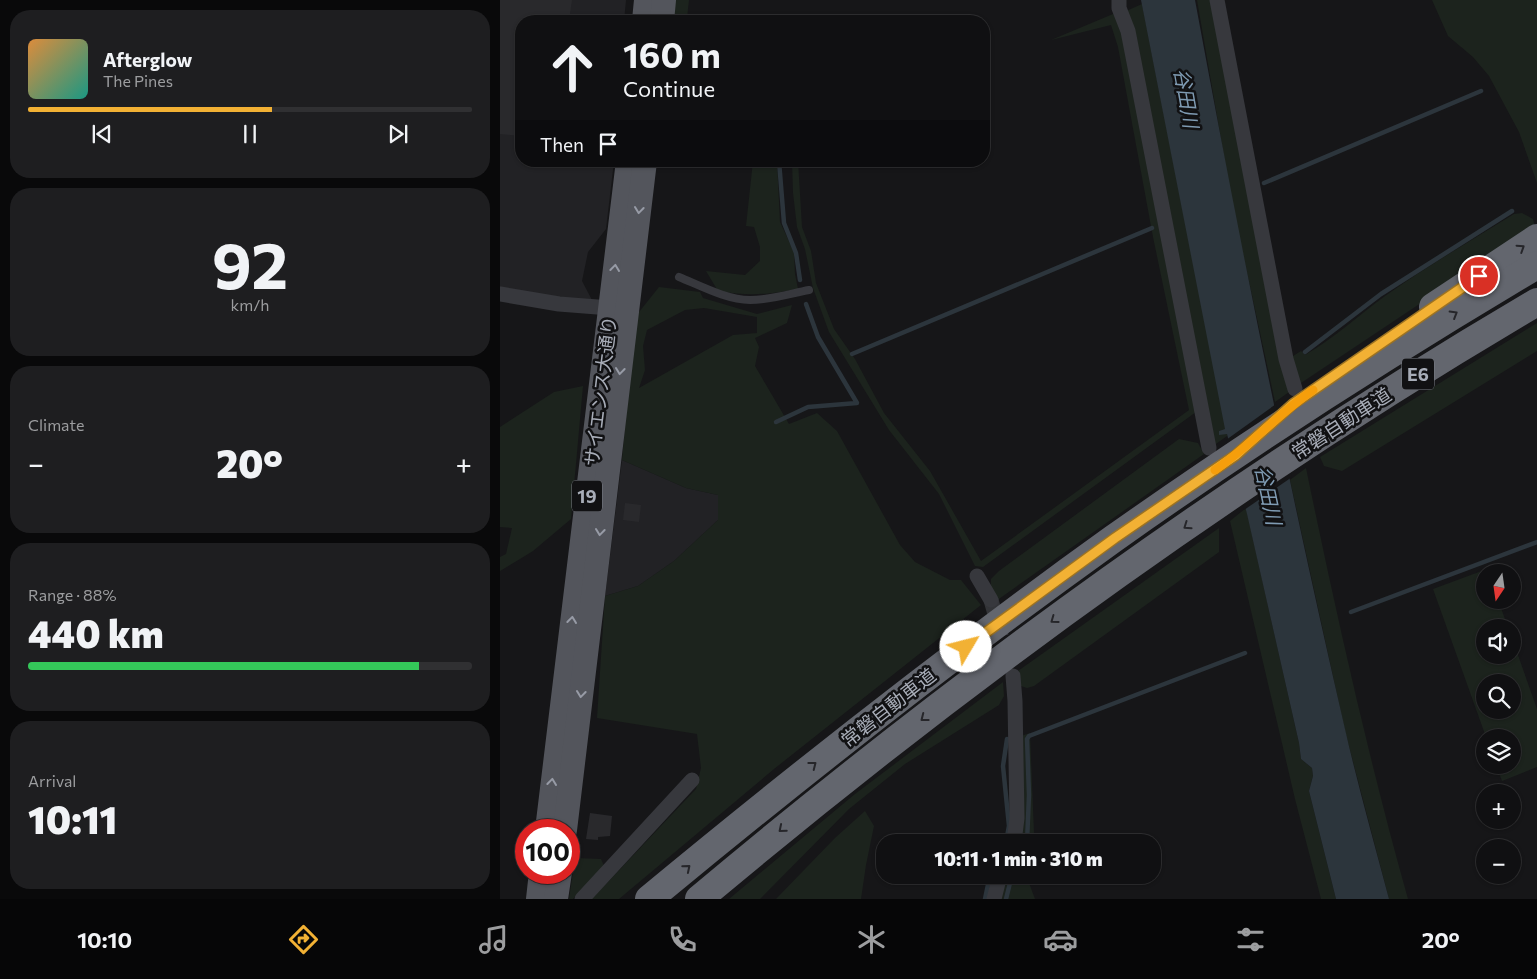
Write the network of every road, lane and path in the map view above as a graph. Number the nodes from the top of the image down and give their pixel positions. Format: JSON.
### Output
{"nodes":[{"id":1,"x":646,"y":0,"type":"edge"},
{"id":2,"x":664,"y":0,"type":"edge"},
{"id":3,"x":1119,"y":0,"type":"edge"},
{"id":4,"x":1217,"y":0,"type":"edge"},
{"id":5,"x":645,"y":15,"type":"edge"},
{"id":6,"x":663,"y":15,"type":"edge"},
{"id":7,"x":627,"y":167,"type":"edge"},
{"id":8,"x":644,"y":167,"type":"edge"},
{"id":9,"x":1537,"y":238,"type":"edge"},
{"id":10,"x":1537,"y":265,"type":"edge"},
{"id":11,"x":679,"y":277,"type":"dead end"},
{"id":12,"x":808,"y":290,"type":"dead end"},
{"id":13,"x":500,"y":294,"type":"edge"},
{"id":14,"x":1537,"y":302,"type":"edge"},
{"id":15,"x":610,"y":308,"type":"junction"},
{"id":16,"x":1294,"y":403,"type":"junction"},
{"id":17,"x":1221,"y":457,"type":"junction"},
{"id":18,"x":977,"y":576,"type":"dead end"},
{"id":19,"x":991,"y":600,"type":"tunnel mouth"},
{"id":20,"x":1013,"y":676,"type":"tunnel mouth"},
{"id":21,"x":692,"y":780,"type":"dead end"},
{"id":22,"x":548,"y":819,"type":"edge"},
{"id":23,"x":566,"y":819,"type":"edge"},
{"id":24,"x":1015,"y":834,"type":"edge"},
{"id":25,"x":540,"y":884,"type":"edge"},
{"id":26,"x":558,"y":884,"type":"edge"},
{"id":27,"x":998,"y":884,"type":"edge"},
{"id":28,"x":538,"y":899,"type":"edge"},
{"id":29,"x":556,"y":899,"type":"edge"},
{"id":30,"x":582,"y":899,"type":"edge"},
{"id":31,"x":650,"y":899,"type":"edge"},
{"id":32,"x":699,"y":899,"type":"edge"},
{"id":33,"x":994,"y":899,"type":"edge"}],
"edges":[{"from":1,"to":5,"type":"main road"},
{"from":2,"to":6,"type":"main road"},
{"from":3,"to":17,"type":"street"},
{"from":4,"to":16,"type":"street"},
{"from":15,"to":7,"type":"main road","name":"サイエンス大通り","number":"19","one_way":true},
{"from":8,"to":23,"type":"main road","name":"サイエンス大通り","number":"19","one_way":true},
{"from":16,"to":9,"type":"highway","one_way":true},
{"from":16,"to":10,"type":"highway","name":"常磐自動車道","number":"E6","one_way":true},
{"from":11,"to":12,"type":"lane"},
{"from":13,"to":15,"type":"street"},
{"from":14,"to":32,"type":"highway","name":"常磐自動車道","number":"E6","one_way":true},
{"from":22,"to":15,"type":"main road","name":"サイエンス大通り","number":"19","one_way":true},
{"from":16,"to":17,"type":"highway","name":"常磐自動車道"},
{"from":31,"to":17,"type":"highway","name":"常磐自動車道","one_way":true},
{"from":18,"to":19,"type":"street"},
{"from":20,"to":24,"type":"street"},
{"from":21,"to":30,"type":"street"},
{"from":25,"to":28,"type":"main road"},
{"from":26,"to":29,"type":"main road"},
{"from":27,"to":33,"type":"street"}]}
